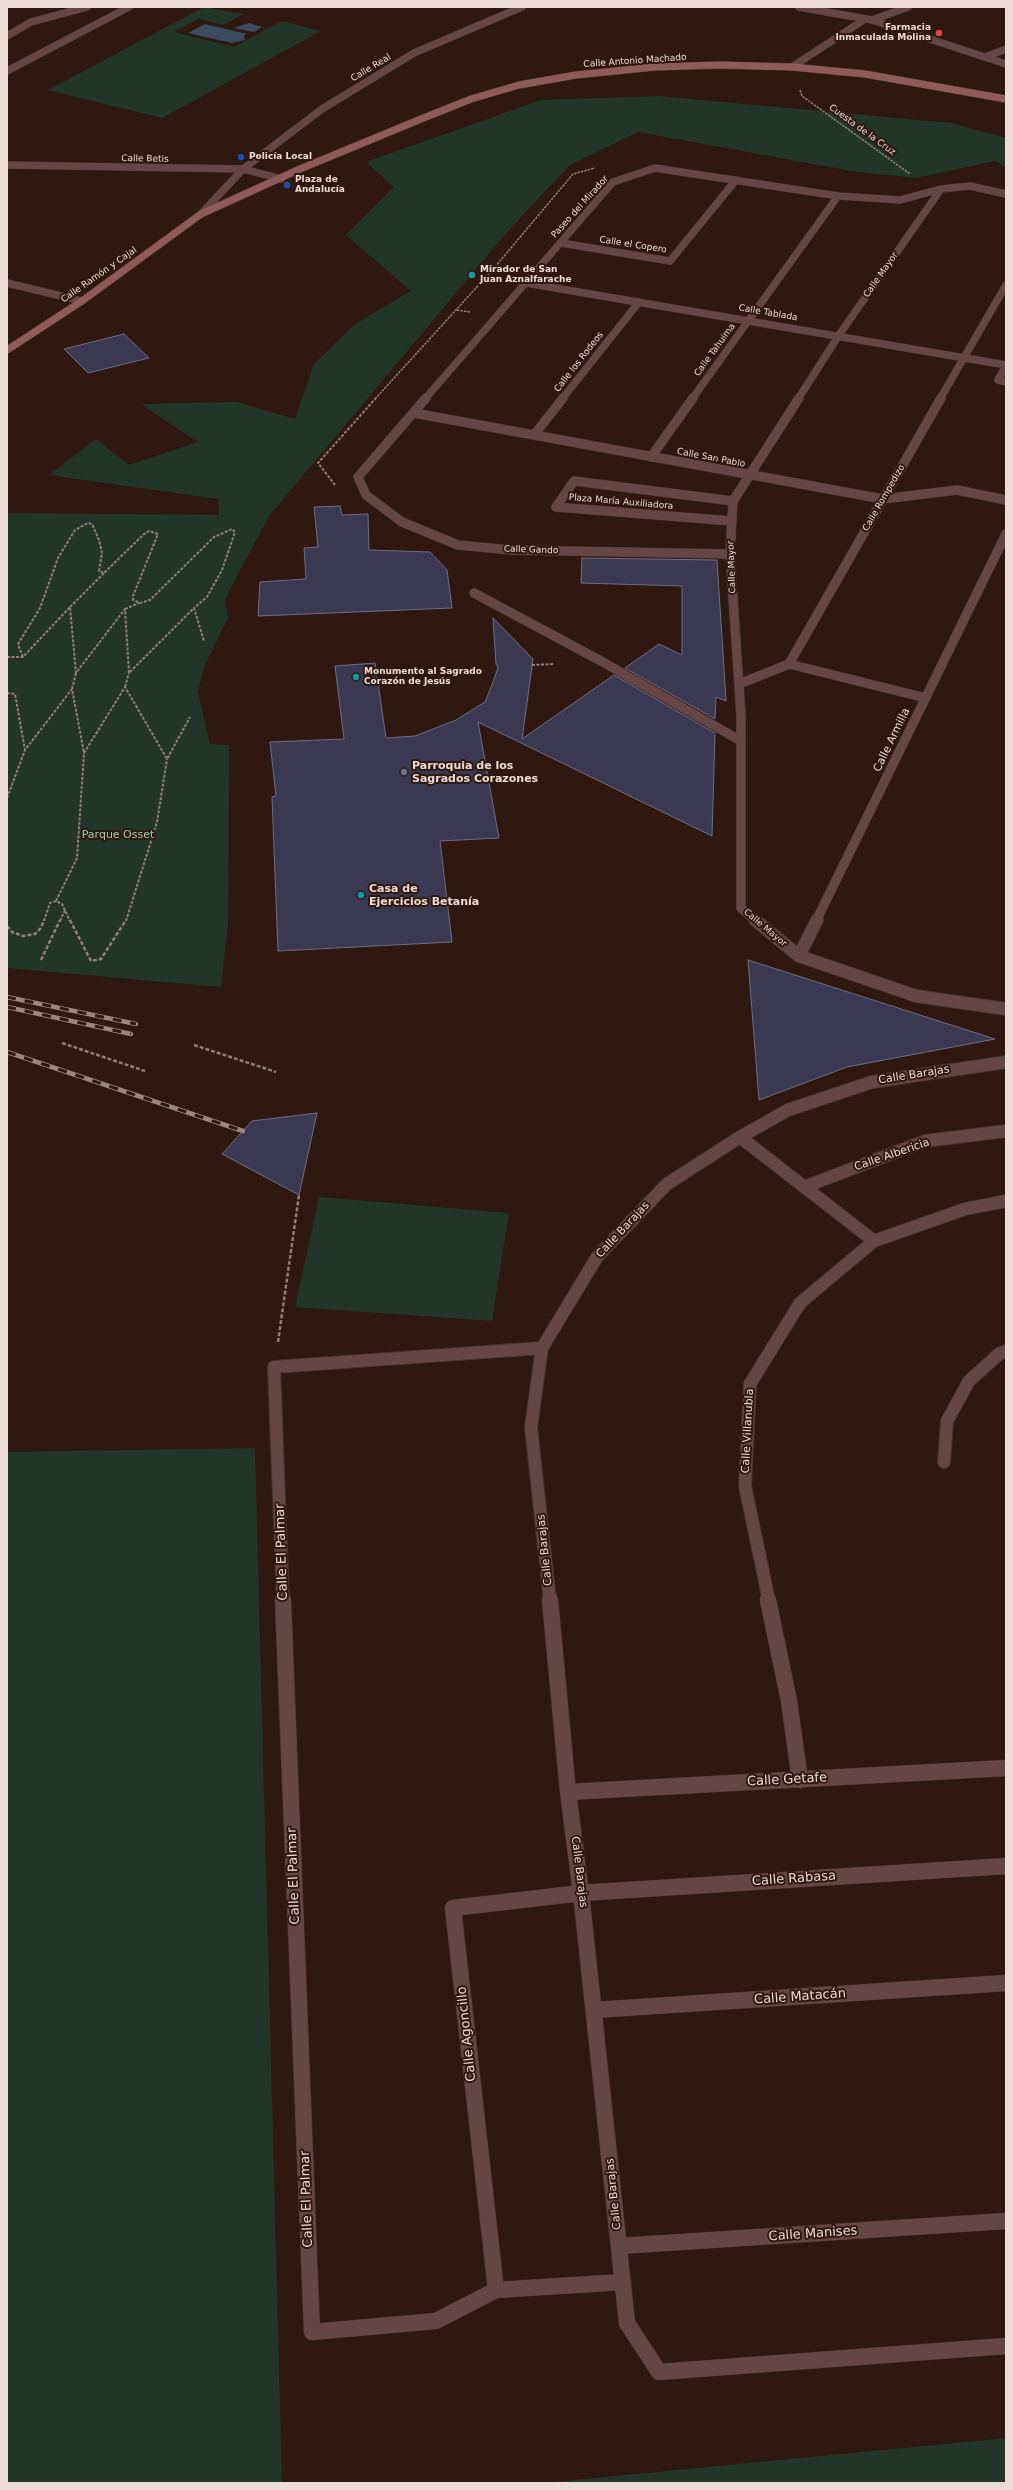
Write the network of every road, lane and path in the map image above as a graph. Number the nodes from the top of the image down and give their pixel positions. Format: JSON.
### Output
{"nodes":[{"id":1,"x":87,"y":7,"type":"edge"},
{"id":2,"x":129,"y":7,"type":"edge"},
{"id":3,"x":522,"y":7,"type":"edge"},
{"id":4,"x":799,"y":7,"type":"edge"},
{"id":5,"x":908,"y":7,"type":"edge"},
{"id":6,"x":813,"y":8,"type":"edge"},
{"id":7,"x":868,"y":19,"type":"junction"},
{"id":8,"x":7,"y":36,"type":"edge"},
{"id":9,"x":1006,"y":49,"type":"edge"},
{"id":10,"x":985,"y":57,"type":"junction"},
{"id":11,"x":1006,"y":64,"type":"edge"},
{"id":12,"x":792,"y":67,"type":"junction"},
{"id":13,"x":7,"y":71,"type":"edge"},
{"id":14,"x":1006,"y":99,"type":"edge"},
{"id":15,"x":7,"y":166,"type":"edge"},
{"id":16,"x":243,"y":169,"type":"junction"},
{"id":17,"x":282,"y":179,"type":"junction"},
{"id":18,"x":736,"y":180,"type":"junction"},
{"id":19,"x":941,"y":189,"type":"junction"},
{"id":20,"x":1006,"y":194,"type":"edge"},
{"id":21,"x":838,"y":196,"type":"junction"},
{"id":22,"x":900,"y":200,"type":"junction"},
{"id":23,"x":201,"y":214,"type":"junction"},
{"id":24,"x":561,"y":243,"type":"junction"},
{"id":25,"x":7,"y":283,"type":"edge"},
{"id":26,"x":526,"y":283,"type":"junction"},
{"id":27,"x":1006,"y":285,"type":"edge"},
{"id":28,"x":82,"y":301,"type":"junction"},
{"id":29,"x":639,"y":302,"type":"junction"},
{"id":30,"x":457,"y":310,"type":"dead end"},
{"id":31,"x":476,"y":313,"type":"dead end"},
{"id":32,"x":748,"y":320,"type":"junction"},
{"id":33,"x":839,"y":335,"type":"junction"},
{"id":34,"x":7,"y":350,"type":"edge"},
{"id":35,"x":963,"y":358,"type":"junction"},
{"id":36,"x":1006,"y":365,"type":"edge"},
{"id":37,"x":1006,"y":382,"type":"edge"},
{"id":38,"x":414,"y":413,"type":"junction"},
{"id":39,"x":534,"y":435,"type":"junction"},
{"id":40,"x":650,"y":457,"type":"junction"},
{"id":41,"x":748,"y":475,"type":"junction"},
{"id":42,"x":358,"y":477,"type":"joint"},
{"id":43,"x":883,"y":500,"type":"junction"},
{"id":44,"x":1006,"y":500,"type":"edge"},
{"id":45,"x":733,"y":501,"type":"junction"},
{"id":46,"x":732,"y":521,"type":"junction"},
{"id":47,"x":1006,"y":534,"type":"edge"},
{"id":48,"x":730,"y":554,"type":"junction"},
{"id":49,"x":104,"y":573,"type":"junction"},
{"id":50,"x":474,"y":592,"type":"dead end"},
{"id":51,"x":140,"y":603,"type":"junction"},
{"id":52,"x":70,"y":607,"type":"junction"},
{"id":53,"x":194,"y":608,"type":"junction"},
{"id":54,"x":125,"y":609,"type":"junction"},
{"id":55,"x":204,"y":641,"type":"dead end"},
{"id":56,"x":7,"y":657,"type":"edge"},
{"id":57,"x":23,"y":657,"type":"junction"},
{"id":58,"x":789,"y":664,"type":"junction"},
{"id":59,"x":76,"y":673,"type":"junction"},
{"id":60,"x":129,"y":673,"type":"junction"},
{"id":61,"x":739,"y":684,"type":"junction"},
{"id":62,"x":125,"y":687,"type":"junction"},
{"id":63,"x":72,"y":689,"type":"junction"},
{"id":64,"x":7,"y":694,"type":"edge"},
{"id":65,"x":926,"y":698,"type":"junction"},
{"id":66,"x":190,"y":717,"type":"dead end"},
{"id":67,"x":741,"y":741,"type":"junction"},
{"id":68,"x":25,"y":750,"type":"junction"},
{"id":69,"x":84,"y":753,"type":"junction"},
{"id":70,"x":167,"y":760,"type":"junction"},
{"id":71,"x":7,"y":798,"type":"edge"},
{"id":72,"x":56,"y":901,"type":"junction"},
{"id":73,"x":66,"y":910,"type":"junction"},
{"id":74,"x":7,"y":926,"type":"edge"},
{"id":75,"x":799,"y":956,"type":"junction"},
{"id":76,"x":41,"y":960,"type":"dead end"},
{"id":77,"x":1006,"y":1009,"type":"edge"},
{"id":78,"x":62,"y":1043,"type":"dead end"},
{"id":79,"x":194,"y":1045,"type":"dead end"},
{"id":80,"x":1006,"y":1062,"type":"edge"},
{"id":81,"x":145,"y":1071,"type":"dead end"},
{"id":82,"x":276,"y":1072,"type":"dead end"},
{"id":83,"x":1006,"y":1131,"type":"edge"},
{"id":84,"x":740,"y":1136,"type":"junction"},
{"id":85,"x":804,"y":1186,"type":"junction"},
{"id":86,"x":299,"y":1196,"type":"dead end"},
{"id":87,"x":1006,"y":1201,"type":"edge"},
{"id":88,"x":874,"y":1241,"type":"junction"},
{"id":89,"x":542,"y":1348,"type":"junction"},
{"id":90,"x":1006,"y":1350,"type":"edge"},
{"id":91,"x":274,"y":1367,"type":"junction"},
{"id":92,"x":944,"y":1462,"type":"dead end"},
{"id":93,"x":1006,"y":1768,"type":"edge"},
{"id":94,"x":800,"y":1780,"type":"junction"},
{"id":95,"x":568,"y":1792,"type":"junction"},
{"id":96,"x":1006,"y":1866,"type":"edge"},
{"id":97,"x":581,"y":1893,"type":"junction"},
{"id":98,"x":1006,"y":1983,"type":"edge"},
{"id":99,"x":594,"y":2010,"type":"junction"},
{"id":100,"x":1006,"y":2221,"type":"edge"},
{"id":101,"x":619,"y":2246,"type":"junction"},
{"id":102,"x":623,"y":2282,"type":"junction"},
{"id":103,"x":496,"y":2290,"type":"junction"},
{"id":104,"x":1006,"y":2346,"type":"edge"}],
"edges":[{"from":1,"to":8,"type":"street"},
{"from":2,"to":13,"type":"street"},
{"from":3,"to":16,"type":"street","name":"Calle Real"},
{"from":4,"to":6,"type":"street"},
{"from":5,"to":7,"type":"street"},
{"from":6,"to":7,"type":"street"},
{"from":7,"to":10,"type":"street"},
{"from":7,"to":12,"type":"street"},
{"from":9,"to":10,"type":"street"},
{"from":10,"to":11,"type":"street"},
{"from":12,"to":14,"type":"main road","name":"Calle Antonio Machado"},
{"from":12,"to":17,"type":"main road","name":"Calle Antonio Machado"},
{"from":12,"to":22,"type":"path","name":"Cuesta de la Cruz"},
{"from":15,"to":16,"type":"street","name":"Calle Betis"},
{"from":16,"to":17,"type":"street","name":"Calle Betis"},
{"from":16,"to":23,"type":"street"},
{"from":17,"to":23,"type":"main road"},
{"from":18,"to":21,"type":"street","name":"Paseo del Mirador"},
{"from":18,"to":24,"type":"street","name":"Paseo del Mirador"},
{"from":18,"to":24,"type":"street","name":"Calle el Copero"},
{"from":19,"to":20,"type":"street","name":"Paseo del Mirador"},
{"from":19,"to":22,"type":"street","name":"Paseo del Mirador"},
{"from":19,"to":33,"type":"street","name":"Calle Mayor"},
{"from":21,"to":22,"type":"street","name":"Paseo del Mirador"},
{"from":21,"to":32,"type":"street","name":"Calle Tahuima"},
{"from":23,"to":28,"type":"main road","name":"Calle Ramón y Cajal"},
{"from":24,"to":26,"type":"street","name":"Paseo del Mirador"},
{"from":25,"to":28,"type":"street"},
{"from":26,"to":29,"type":"street","name":"Calle Tablada"},
{"from":26,"to":38,"type":"street","name":"Paseo del Mirador"},
{"from":27,"to":35,"type":"street","name":"Calle Rompedizo"},
{"from":28,"to":34,"type":"main road","name":"Calle Ramón y Cajal"},
{"from":29,"to":32,"type":"street","name":"Calle Tablada"},
{"from":29,"to":39,"type":"street","name":"Calle los Rodeos"},
{"from":30,"to":31,"type":"path"},
{"from":32,"to":33,"type":"street","name":"Calle Tablada"},
{"from":32,"to":40,"type":"street","name":"Calle Tahuima"},
{"from":33,"to":35,"type":"street","name":"Calle Tablada"},
{"from":33,"to":41,"type":"street","name":"Calle Mayor"},
{"from":35,"to":36,"type":"street","name":"Calle Tablada"},
{"from":35,"to":43,"type":"street","name":"Calle Rompedizo"},
{"from":36,"to":37,"type":"street","name":"Calle Tablada"},
{"from":38,"to":39,"type":"street","name":"Calle San Pablo"},
{"from":38,"to":42,"type":"street","name":"Paseo del Mirador"},
{"from":39,"to":40,"type":"street","name":"Calle San Pablo"},
{"from":40,"to":41,"type":"street","name":"Calle San Pablo"},
{"from":41,"to":43,"type":"street","name":"Calle San Pablo"},
{"from":41,"to":45,"type":"street","name":"Calle Mayor"},
{"from":42,"to":48,"type":"street","name":"Calle Gando"},
{"from":43,"to":44,"type":"street","name":"Calle San Pablo"},
{"from":43,"to":58,"type":"street","name":"Calle Rompedizo"},
{"from":45,"to":46,"type":"street","name":"Calle Mayor"},
{"from":45,"to":46,"type":"street","name":"Plaza María Auxiliadora"},
{"from":46,"to":48,"type":"street","name":"Calle Mayor"},
{"from":47,"to":65,"type":"street","name":"Calle Armilla"},
{"from":48,"to":61,"type":"street","name":"Calle Mayor"},
{"from":49,"to":51,"type":"path"},
{"from":49,"to":52,"type":"path"},
{"from":49,"to":57,"type":"path"},
{"from":50,"to":67,"type":"street"},
{"from":51,"to":53,"type":"path"},
{"from":51,"to":54,"type":"path"},
{"from":52,"to":57,"type":"path"},
{"from":52,"to":59,"type":"path"},
{"from":53,"to":55,"type":"path"},
{"from":53,"to":60,"type":"path"},
{"from":54,"to":59,"type":"path"},
{"from":54,"to":60,"type":"path"},
{"from":56,"to":57,"type":"path"},
{"from":58,"to":61,"type":"street"},
{"from":58,"to":65,"type":"street"},
{"from":59,"to":63,"type":"path"},
{"from":60,"to":62,"type":"path"},
{"from":61,"to":67,"type":"street","name":"Calle Mayor"},
{"from":62,"to":69,"type":"path"},
{"from":62,"to":70,"type":"path"},
{"from":63,"to":68,"type":"path"},
{"from":63,"to":69,"type":"path"},
{"from":64,"to":68,"type":"path"},
{"from":65,"to":75,"type":"street","name":"Calle Armilla"},
{"from":66,"to":70,"type":"path"},
{"from":67,"to":75,"type":"street","name":"Calle Mayor"},
{"from":68,"to":71,"type":"path"},
{"from":69,"to":72,"type":"path"},
{"from":70,"to":73,"type":"path"},
{"from":72,"to":73,"type":"path"},
{"from":72,"to":74,"type":"path"},
{"from":73,"to":76,"type":"path"},
{"from":75,"to":77,"type":"street"},
{"from":78,"to":81,"type":"path"},
{"from":79,"to":82,"type":"path"},
{"from":80,"to":84,"type":"street","name":"Calle Barajas"},
{"from":83,"to":85,"type":"street","name":"Calle Albericia"},
{"from":84,"to":85,"type":"street"},
{"from":84,"to":89,"type":"street","name":"Calle Barajas"},
{"from":85,"to":88,"type":"street"},
{"from":86,"to":91,"type":"path"},
{"from":87,"to":88,"type":"street","name":"Calle Villanubla"},
{"from":88,"to":94,"type":"street","name":"Calle Villanubla"},
{"from":89,"to":91,"type":"street"},
{"from":89,"to":95,"type":"street","name":"Calle Barajas"},
{"from":90,"to":92,"type":"street"},
{"from":91,"to":103,"type":"street","name":"Calle El Palmar"},
{"from":93,"to":94,"type":"street","name":"Calle Getafe"},
{"from":94,"to":95,"type":"street","name":"Calle Getafe"},
{"from":95,"to":97,"type":"street","name":"Calle Barajas"},
{"from":96,"to":97,"type":"street","name":"Calle Rabasa"},
{"from":97,"to":99,"type":"street","name":"Calle Barajas"},
{"from":97,"to":103,"type":"street","name":"Calle Agoncillo"},
{"from":98,"to":99,"type":"street","name":"Calle Matacán"},
{"from":99,"to":101,"type":"street","name":"Calle Barajas"},
{"from":100,"to":101,"type":"street","name":"Calle Manises"},
{"from":101,"to":102,"type":"street","name":"Calle Barajas"},
{"from":102,"to":103,"type":"street","name":"Calle El Palmar"},
{"from":102,"to":104,"type":"street","name":"Calle Barajas"}]}
